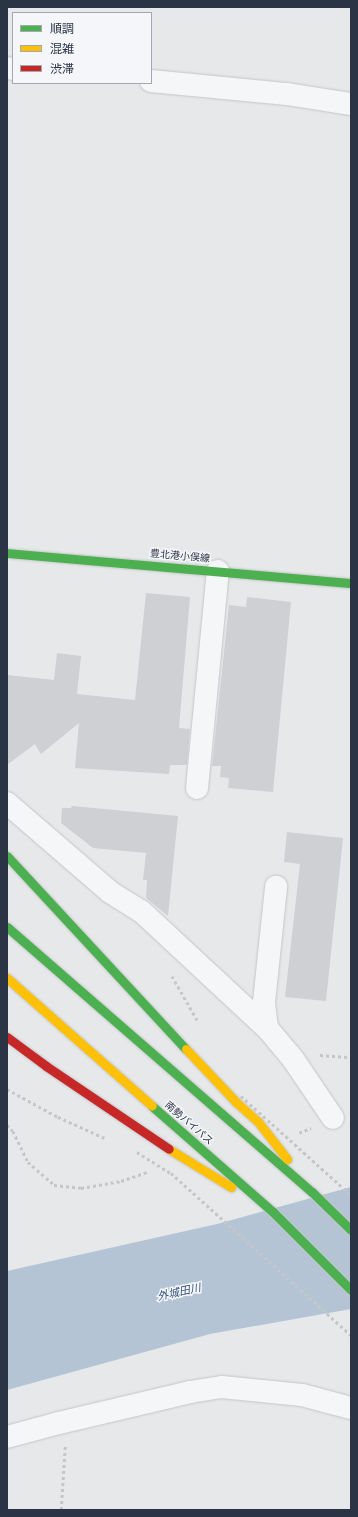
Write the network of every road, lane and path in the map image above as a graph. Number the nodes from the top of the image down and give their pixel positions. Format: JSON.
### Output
{"nodes":[{"id":1,"x":152,"y":82,"type":"edge"},
{"id":2,"x":351,"y":104,"type":"edge"},
{"id":3,"x":7,"y":553,"type":"edge"},
{"id":4,"x":218,"y":570,"type":"junction"},
{"id":5,"x":351,"y":583,"type":"edge"},
{"id":6,"x":197,"y":788,"type":"dead end"},
{"id":7,"x":7,"y":803,"type":"edge"},
{"id":8,"x":7,"y":856,"type":"edge"},
{"id":9,"x":276,"y":887,"type":"dead end"},
{"id":10,"x":7,"y":927,"type":"edge"},
{"id":11,"x":172,"y":975,"type":"dead end"},
{"id":12,"x":7,"y":978,"type":"edge"},
{"id":13,"x":267,"y":1028,"type":"junction"},
{"id":14,"x":202,"y":1029,"type":"dead end"},
{"id":15,"x":7,"y":1037,"type":"edge"},
{"id":16,"x":7,"y":1089,"type":"edge"},
{"id":17,"x":237,"y":1090,"type":"dead end"},
{"id":18,"x":333,"y":1118,"type":"dead end"},
{"id":19,"x":7,"y":1125,"type":"edge"},
{"id":20,"x":108,"y":1139,"type":"dead end"},
{"id":21,"x":130,"y":1149,"type":"dead end"},
{"id":22,"x":147,"y":1172,"type":"dead end"},
{"id":23,"x":312,"y":1192,"type":"junction"},
{"id":24,"x":351,"y":1195,"type":"edge"},
{"id":25,"x":273,"y":1212,"type":"junction"},
{"id":26,"x":351,"y":1230,"type":"edge"},
{"id":27,"x":351,"y":1290,"type":"edge"},
{"id":28,"x":351,"y":1335,"type":"edge"},
{"id":29,"x":351,"y":1408,"type":"edge"},
{"id":30,"x":59,"y":1423,"type":"junction"},
{"id":31,"x":7,"y":1437,"type":"edge"},
{"id":32,"x":61,"y":1510,"type":"edge"}],
"edges":[{"from":1,"to":2,"type":"street"},
{"from":3,"to":4,"type":"main road","name":"豊北港小俣線"},
{"from":4,"to":5,"type":"main road","name":"豊北港小俣線"},
{"from":4,"to":6,"type":"street"},
{"from":7,"to":13,"type":"street"},
{"from":8,"to":23,"type":"main road"},
{"from":9,"to":13,"type":"street"},
{"from":10,"to":23,"type":"main road"},
{"from":11,"to":14,"type":"path"},
{"from":12,"to":25,"type":"main road","name":"南勢バイパス"},
{"from":13,"to":18,"type":"street"},
{"from":15,"to":25,"type":"main road"},
{"from":16,"to":20,"type":"path"},
{"from":17,"to":24,"type":"path","bridge":true},
{"from":19,"to":22,"type":"path"},
{"from":21,"to":28,"type":"path","bridge":true},
{"from":23,"to":26,"type":"main road"},
{"from":25,"to":27,"type":"main road","name":"南勢バイパス"},
{"from":29,"to":30,"type":"street"},
{"from":30,"to":31,"type":"street"},
{"from":30,"to":32,"type":"path"}]}
